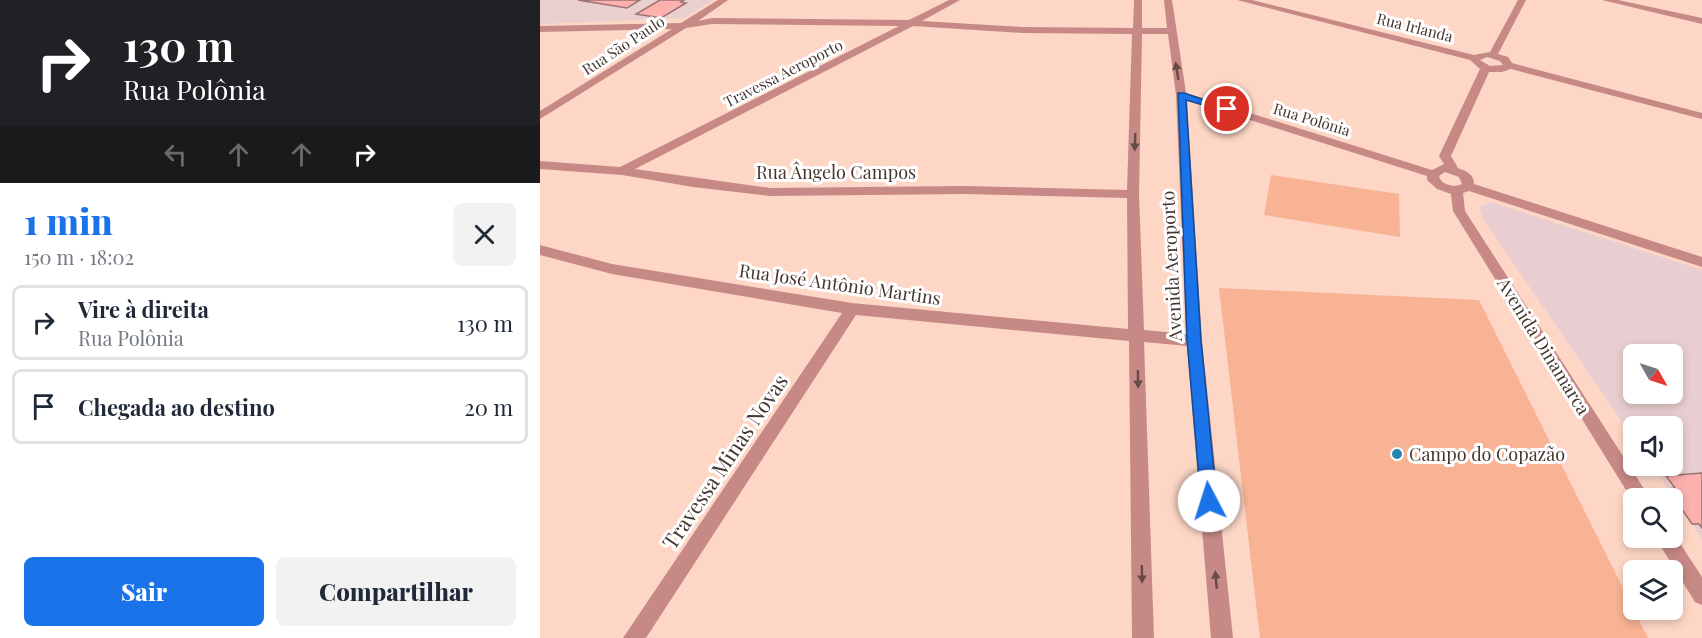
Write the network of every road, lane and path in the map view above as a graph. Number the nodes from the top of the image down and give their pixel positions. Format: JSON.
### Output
{"nodes":[{"id":1,"x":724,"y":0,"type":"edge"},
{"id":2,"x":956,"y":0,"type":"edge"},
{"id":3,"x":1138,"y":0,"type":"edge"},
{"id":4,"x":1168,"y":0,"type":"edge"},
{"id":5,"x":1241,"y":0,"type":"edge"},
{"id":6,"x":1522,"y":0,"type":"edge"},
{"id":7,"x":1606,"y":0,"type":"edge"},
{"id":8,"x":1702,"y":21,"type":"edge"},
{"id":9,"x":910,"y":23,"type":"junction"},
{"id":10,"x":681,"y":26,"type":"junction"},
{"id":11,"x":540,"y":29,"type":"edge"},
{"id":12,"x":1138,"y":31,"type":"junction"},
{"id":13,"x":1171,"y":31,"type":"junction"},
{"id":14,"x":1493,"y":55,"type":"junction"},
{"id":15,"x":1476,"y":58,"type":"junction"},
{"id":16,"x":1508,"y":66,"type":"junction"},
{"id":17,"x":1486,"y":68,"type":"junction"},
{"id":18,"x":1181,"y":95,"type":"junction"},
{"id":19,"x":540,"y":116,"type":"edge"},
{"id":20,"x":1702,"y":116,"type":"edge"},
{"id":21,"x":540,"y":165,"type":"edge"},
{"id":22,"x":1452,"y":169,"type":"junction"},
{"id":23,"x":622,"y":171,"type":"junction"},
{"id":24,"x":1433,"y":174,"type":"junction"},
{"id":25,"x":1463,"y":189,"type":"junction"},
{"id":26,"x":1133,"y":194,"type":"junction"},
{"id":27,"x":540,"y":250,"type":"edge"},
{"id":28,"x":1702,"y":262,"type":"edge"},
{"id":29,"x":852,"y":309,"type":"junction"},
{"id":30,"x":1137,"y":337,"type":"junction"},
{"id":31,"x":1194,"y":340,"type":"junction"},
{"id":32,"x":1635,"y":488,"type":"edge"},
{"id":33,"x":1672,"y":548,"type":"edge"},
{"id":34,"x":1702,"y":595,"type":"edge"},
{"id":35,"x":634,"y":638,"type":"edge"},
{"id":36,"x":1143,"y":638,"type":"edge"},
{"id":37,"x":1222,"y":638,"type":"edge"}],
"edges":[{"from":1,"to":10,"type":"street","name":"Rua São Paulo"},
{"from":2,"to":9,"type":"street","name":"Travessa Aeroporto"},
{"from":3,"to":12,"type":"street","name":"Avenida Aeroporto"},
{"from":4,"to":13,"type":"street","name":"Avenida Aeroporto"},
{"from":5,"to":15,"type":"street","name":"Rua Irlanda"},
{"from":6,"to":14,"type":"street"},
{"from":7,"to":8,"type":"street"},
{"from":9,"to":10,"type":"street"},
{"from":9,"to":12,"type":"street"},
{"from":9,"to":23,"type":"street","name":"Travessa Aeroporto"},
{"from":10,"to":11,"type":"street"},
{"from":10,"to":19,"type":"street","name":"Rua São Paulo"},
{"from":12,"to":13,"type":"street"},
{"from":12,"to":26,"type":"street","name":"Avenida Aeroporto","one_way":true},
{"from":18,"to":13,"type":"street","name":"Avenida Aeroporto","one_way":true},
{"from":14,"to":15,"type":"street"},
{"from":14,"to":16,"type":"street"},
{"from":15,"to":17,"type":"street"},
{"from":16,"to":17,"type":"street"},
{"from":16,"to":20,"type":"street"},
{"from":17,"to":22,"type":"street"},
{"from":18,"to":24,"type":"street","name":"Rua Polônia"},
{"from":18,"to":31,"type":"street","name":"Avenida Aeroporto"},
{"from":21,"to":23,"type":"street","name":"Rua Ângelo Campos"},
{"from":22,"to":24,"type":"street"},
{"from":22,"to":25,"type":"street"},
{"from":23,"to":26,"type":"street","name":"Rua Ângelo Campos"},
{"from":24,"to":25,"type":"street"},
{"from":25,"to":28,"type":"street"},
{"from":25,"to":32,"type":"street","name":"Avenida Dinamarca"},
{"from":26,"to":30,"type":"street","name":"Avenida Aeroporto"},
{"from":27,"to":29,"type":"street","name":"Rua José Antônio Martins"},
{"from":29,"to":30,"type":"street","name":"Rua José Antônio Martins"},
{"from":29,"to":35,"type":"street","name":"Travessa Minas Novas"},
{"from":30,"to":31,"type":"street","name":"Rua José Antônio Martins"},
{"from":30,"to":36,"type":"street","name":"Avenida Aeroporto","one_way":true},
{"from":37,"to":31,"type":"street","name":"Avenida Aeroporto","one_way":true},
{"from":33,"to":34,"type":"street"}]}
